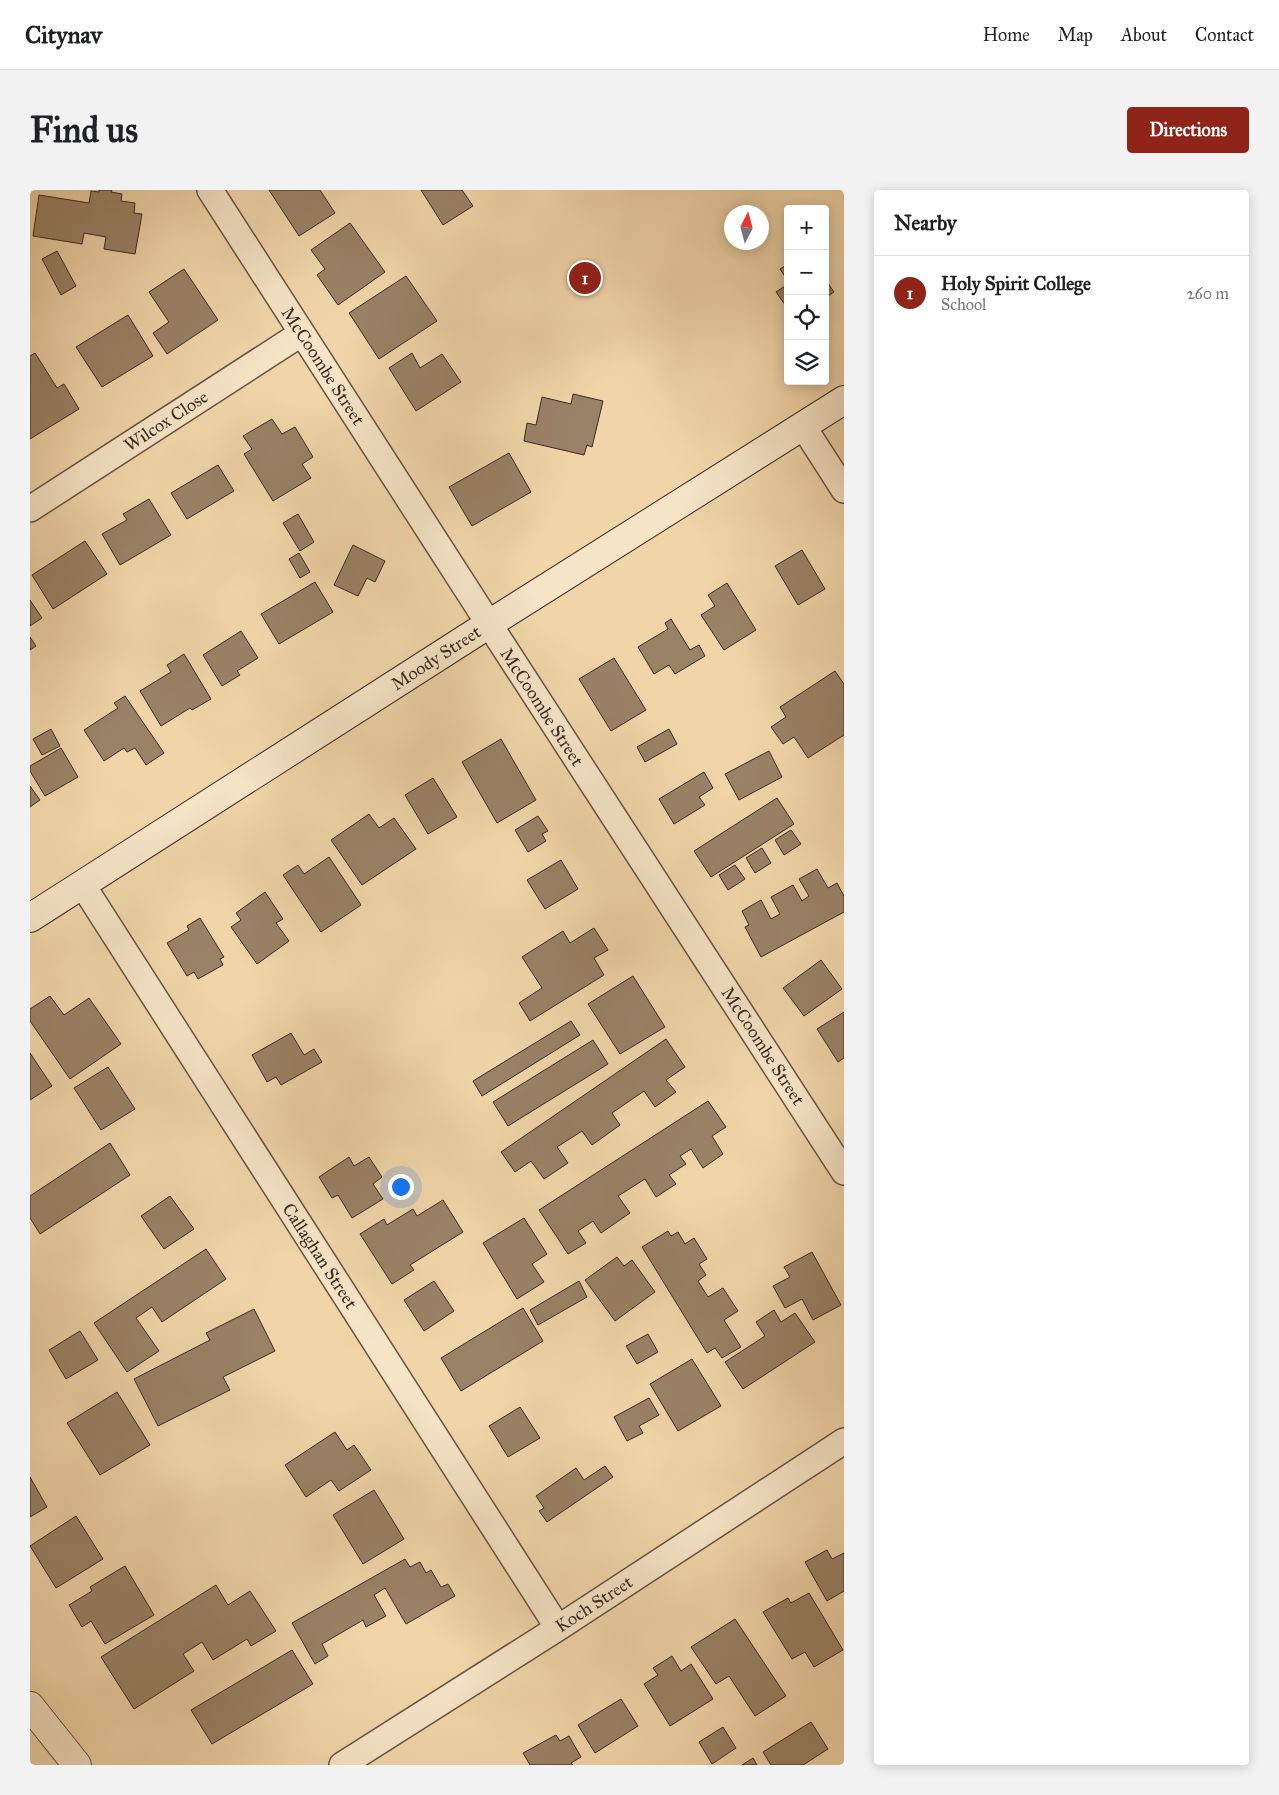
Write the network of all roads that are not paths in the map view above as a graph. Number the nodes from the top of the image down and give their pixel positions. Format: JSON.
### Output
{"nodes":[{"id":1,"x":210,"y":190,"type":"edge"},
{"id":2,"x":302,"y":334,"type":"junction"},
{"id":3,"x":844,"y":400,"type":"edge"},
{"id":4,"x":804,"y":426,"type":"junction"},
{"id":5,"x":844,"y":490,"type":"edge"},
{"id":6,"x":30,"y":508,"type":"edge"},
{"id":7,"x":489,"y":624,"type":"junction"},
{"id":8,"x":82,"y":884,"type":"junction"},
{"id":9,"x":30,"y":918,"type":"edge"},
{"id":10,"x":844,"y":1172,"type":"edge"},
{"id":11,"x":844,"y":1441,"type":"edge"},
{"id":12,"x":558,"y":1628,"type":"junction"},
{"id":13,"x":30,"y":1706,"type":"edge"},
{"id":14,"x":77,"y":1765,"type":"edge"},
{"id":15,"x":342,"y":1765,"type":"edge"}],
"edges":[{"from":1,"to":2,"type":"street","name":"McCoombe Street"},
{"from":2,"to":6,"type":"street","name":"Wilcox Close"},
{"from":2,"to":7,"type":"street","name":"McCoombe Street"},
{"from":3,"to":4,"type":"main road","name":"Moody Street"},
{"from":4,"to":5,"type":"street"},
{"from":4,"to":7,"type":"main road","name":"Moody Street"},
{"from":7,"to":8,"type":"main road","name":"Moody Street"},
{"from":7,"to":10,"type":"street","name":"McCoombe Street"},
{"from":8,"to":9,"type":"main road","name":"Moody Street"},
{"from":8,"to":12,"type":"street","name":"Callaghan Street"},
{"from":11,"to":12,"type":"street","name":"Koch Street"},
{"from":12,"to":15,"type":"street","name":"Koch Street"},
{"from":13,"to":14,"type":"main road"}]}
